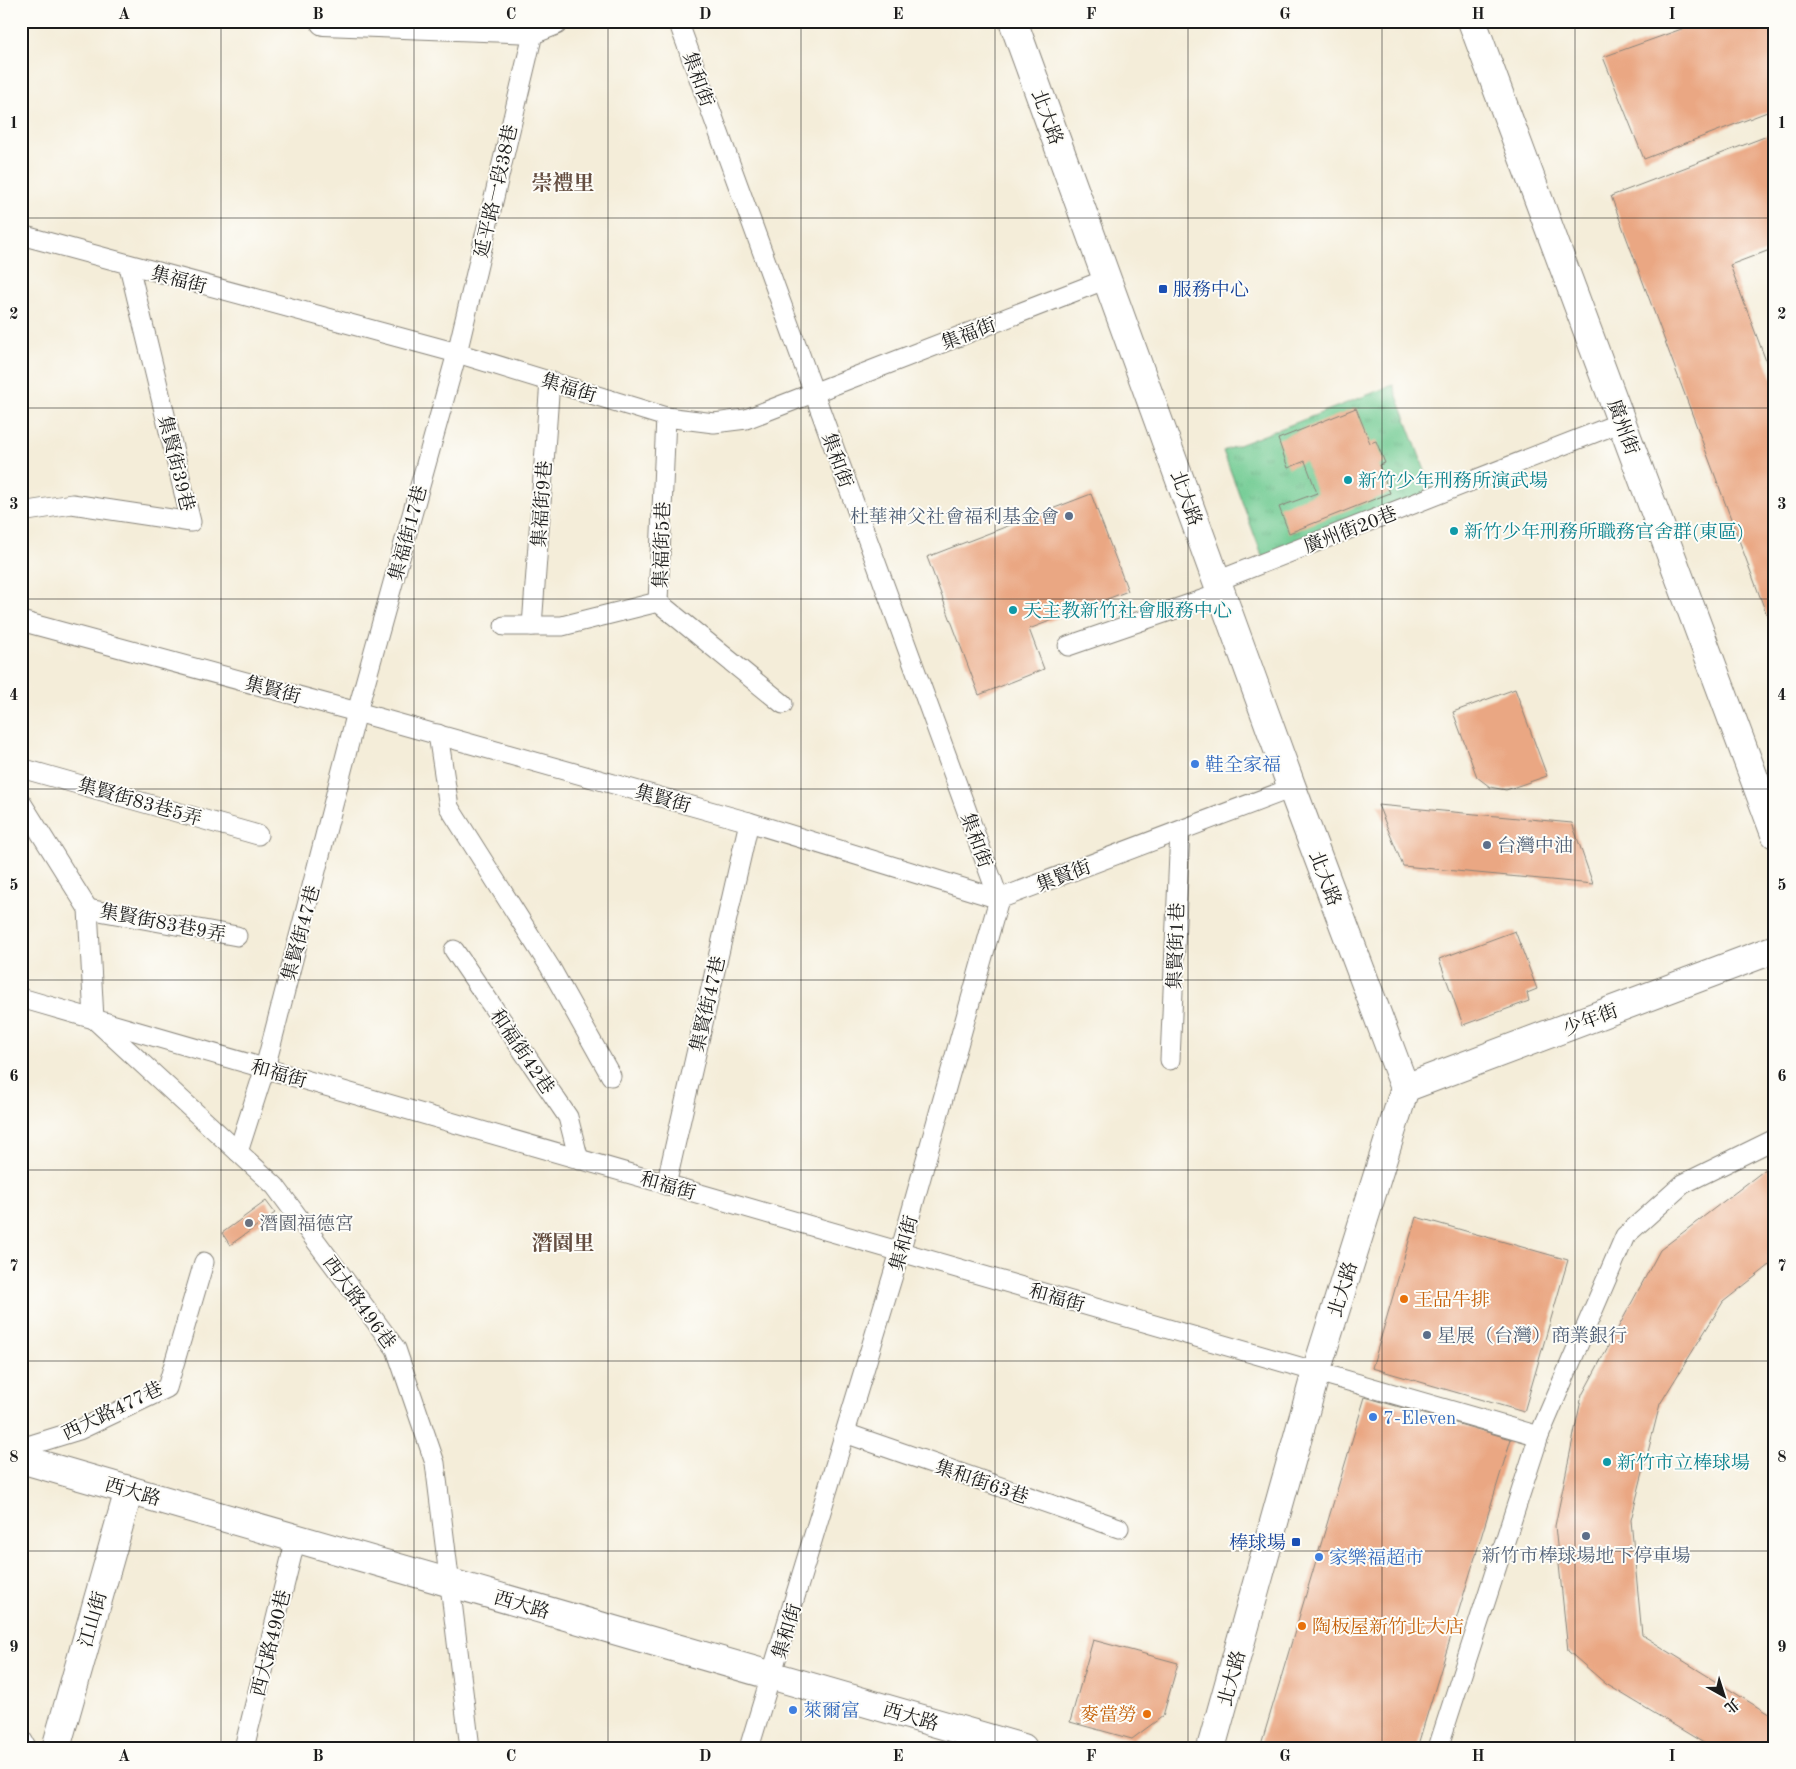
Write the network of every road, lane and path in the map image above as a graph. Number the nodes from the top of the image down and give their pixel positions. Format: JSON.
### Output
{"nodes":[{"id":1,"x":324,"y":21,"type":"edge"},
{"id":2,"x":678,"y":21,"type":"edge"},
{"id":3,"x":1013,"y":21,"type":"edge"},
{"id":4,"x":1472,"y":21,"type":"edge"},
{"id":5,"x":355,"y":22,"type":"edge"},
{"id":6,"x":541,"y":24,"type":"edge"},
{"id":7,"x":21,"y":235,"type":"edge"},
{"id":8,"x":129,"y":266,"type":"junction"},
{"id":9,"x":1107,"y":280,"type":"junction"},
{"id":10,"x":456,"y":353,"type":"junction"},
{"id":11,"x":550,"y":381,"type":"junction"},
{"id":12,"x":814,"y":392,"type":"junction"},
{"id":13,"x":666,"y":416,"type":"junction"},
{"id":14,"x":1622,"y":422,"type":"junction"},
{"id":15,"x":21,"y":512,"type":"edge"},
{"id":16,"x":1219,"y":587,"type":"junction"},
{"id":17,"x":658,"y":602,"type":"junction"},
{"id":18,"x":21,"y":621,"type":"edge"},
{"id":19,"x":504,"y":626,"type":"dead end"},
{"id":20,"x":532,"y":626,"type":"junction"},
{"id":21,"x":1068,"y":646,"type":"dead end"},
{"id":22,"x":783,"y":704,"type":"dead end"},
{"id":23,"x":358,"y":712,"type":"junction"},
{"id":24,"x":438,"y":734,"type":"junction"},
{"id":25,"x":21,"y":768,"type":"edge"},
{"id":26,"x":1292,"y":788,"type":"junction"},
{"id":27,"x":21,"y":802,"type":"edge"},
{"id":28,"x":748,"y":822,"type":"junction"},
{"id":29,"x":1180,"y":831,"type":"junction"},
{"id":30,"x":1775,"y":834,"type":"edge"},
{"id":31,"x":258,"y":835,"type":"dead end"},
{"id":32,"x":999,"y":900,"type":"junction"},
{"id":33,"x":88,"y":909,"type":"junction"},
{"id":34,"x":237,"y":936,"type":"dead end"},
{"id":35,"x":1775,"y":949,"type":"edge"},
{"id":36,"x":454,"y":950,"type":"dead end"},
{"id":37,"x":21,"y":998,"type":"edge"},
{"id":38,"x":94,"y":1019,"type":"junction"},
{"id":39,"x":1170,"y":1060,"type":"dead end"},
{"id":40,"x":265,"y":1068,"type":"junction"},
{"id":41,"x":611,"y":1076,"type":"dead end"},
{"id":42,"x":1405,"y":1088,"type":"junction"},
{"id":43,"x":1775,"y":1139,"type":"edge"},
{"id":44,"x":238,"y":1152,"type":"junction"},
{"id":45,"x":579,"y":1160,"type":"junction"},
{"id":46,"x":666,"y":1185,"type":"junction"},
{"id":47,"x":900,"y":1252,"type":"junction"},
{"id":48,"x":204,"y":1262,"type":"dead end"},
{"id":49,"x":1316,"y":1372,"type":"junction"},
{"id":50,"x":845,"y":1433,"type":"junction"},
{"id":51,"x":1539,"y":1436,"type":"junction"},
{"id":52,"x":21,"y":1448,"type":"edge"},
{"id":53,"x":21,"y":1459,"type":"edge"},
{"id":54,"x":129,"y":1490,"type":"junction"},
{"id":55,"x":1119,"y":1528,"type":"dead end"},
{"id":56,"x":296,"y":1538,"type":"junction"},
{"id":57,"x":450,"y":1583,"type":"junction"},
{"id":58,"x":772,"y":1676,"type":"junction"},
{"id":59,"x":21,"y":1738,"type":"edge"},
{"id":60,"x":27,"y":1748,"type":"edge"},
{"id":61,"x":56,"y":1748,"type":"edge"},
{"id":62,"x":244,"y":1748,"type":"edge"},
{"id":63,"x":470,"y":1748,"type":"edge"},
{"id":64,"x":749,"y":1748,"type":"edge"},
{"id":65,"x":1023,"y":1748,"type":"edge"},
{"id":66,"x":1211,"y":1748,"type":"edge"},
{"id":67,"x":1438,"y":1748,"type":"edge"}],
"edges":[{"from":1,"to":5,"type":"street"},
{"from":2,"to":12,"type":"lane","name":"集和街"},
{"from":3,"to":9,"type":"street","name":"北大路"},
{"from":4,"to":14,"type":"street","name":"廣州街"},
{"from":5,"to":6,"type":"street"},
{"from":6,"to":10,"type":"lane","name":"延平路一段38巷"},
{"from":7,"to":8,"type":"lane","name":"集福街"},
{"from":8,"to":10,"type":"lane","name":"集福街"},
{"from":8,"to":15,"type":"lane","name":"集賢街39巷"},
{"from":9,"to":12,"type":"lane","name":"集福街"},
{"from":9,"to":16,"type":"street","name":"北大路"},
{"from":10,"to":11,"type":"lane","name":"集福街"},
{"from":10,"to":23,"type":"lane","name":"集福街17巷"},
{"from":11,"to":13,"type":"lane","name":"集福街"},
{"from":11,"to":20,"type":"lane","name":"集福街9巷"},
{"from":12,"to":13,"type":"lane","name":"集福街"},
{"from":12,"to":32,"type":"lane","name":"集和街"},
{"from":13,"to":17,"type":"lane","name":"集福街5巷"},
{"from":14,"to":16,"type":"lane","name":"廣州街20巷"},
{"from":14,"to":30,"type":"street","name":"廣州街"},
{"from":16,"to":21,"type":"lane","name":"廣州街20巷"},
{"from":16,"to":26,"type":"street","name":"北大路"},
{"from":17,"to":20,"type":"lane"},
{"from":17,"to":22,"type":"lane","name":"集福街5巷"},
{"from":18,"to":23,"type":"lane","name":"集賢街"},
{"from":19,"to":20,"type":"lane"},
{"from":23,"to":24,"type":"lane","name":"集賢街"},
{"from":23,"to":40,"type":"lane","name":"集賢街47巷"},
{"from":24,"to":28,"type":"lane","name":"集賢街"},
{"from":24,"to":41,"type":"lane"},
{"from":25,"to":31,"type":"lane","name":"集賢街83巷5弄"},
{"from":26,"to":29,"type":"lane","name":"集賢街"},
{"from":26,"to":42,"type":"street","name":"北大路"},
{"from":27,"to":33,"type":"lane"},
{"from":28,"to":32,"type":"lane","name":"集賢街"},
{"from":28,"to":46,"type":"lane","name":"集賢街47巷"},
{"from":29,"to":32,"type":"lane","name":"集賢街"},
{"from":29,"to":39,"type":"lane","name":"集賢街1巷"},
{"from":32,"to":47,"type":"lane","name":"集和街"},
{"from":33,"to":34,"type":"lane","name":"集賢街83巷9弄"},
{"from":33,"to":38,"type":"lane"},
{"from":35,"to":42,"type":"street","name":"少年街"},
{"from":36,"to":45,"type":"lane","name":"和福街42巷"},
{"from":37,"to":38,"type":"lane","name":"和福街"},
{"from":38,"to":40,"type":"lane","name":"和福街"},
{"from":38,"to":44,"type":"lane","name":"西大路496巷"},
{"from":40,"to":44,"type":"lane","name":"集賢街47巷"},
{"from":40,"to":45,"type":"lane","name":"和福街"},
{"from":42,"to":49,"type":"street","name":"北大路"},
{"from":43,"to":51,"type":"lane"},
{"from":44,"to":57,"type":"lane","name":"西大路496巷"},
{"from":45,"to":46,"type":"lane","name":"和福街"},
{"from":46,"to":47,"type":"lane","name":"和福街"},
{"from":47,"to":49,"type":"lane","name":"和福街"},
{"from":47,"to":50,"type":"lane","name":"集和街"},
{"from":48,"to":52,"type":"lane","name":"西大路477巷"},
{"from":49,"to":51,"type":"lane","name":"和福街"},
{"from":49,"to":66,"type":"street","name":"北大路"},
{"from":50,"to":55,"type":"lane","name":"集和街63巷"},
{"from":50,"to":58,"type":"lane","name":"集和街"},
{"from":51,"to":67,"type":"lane"},
{"from":53,"to":54,"type":"street","name":"西大路"},
{"from":54,"to":56,"type":"street","name":"西大路"},
{"from":54,"to":61,"type":"street","name":"江山街"},
{"from":56,"to":57,"type":"street","name":"西大路"},
{"from":56,"to":62,"type":"lane","name":"西大路490巷"},
{"from":57,"to":58,"type":"street","name":"西大路"},
{"from":57,"to":63,"type":"lane","name":"西大路496巷"},
{"from":58,"to":64,"type":"lane","name":"集和街"},
{"from":58,"to":65,"type":"street","name":"西大路"},
{"from":59,"to":60,"type":"lane"}]}
